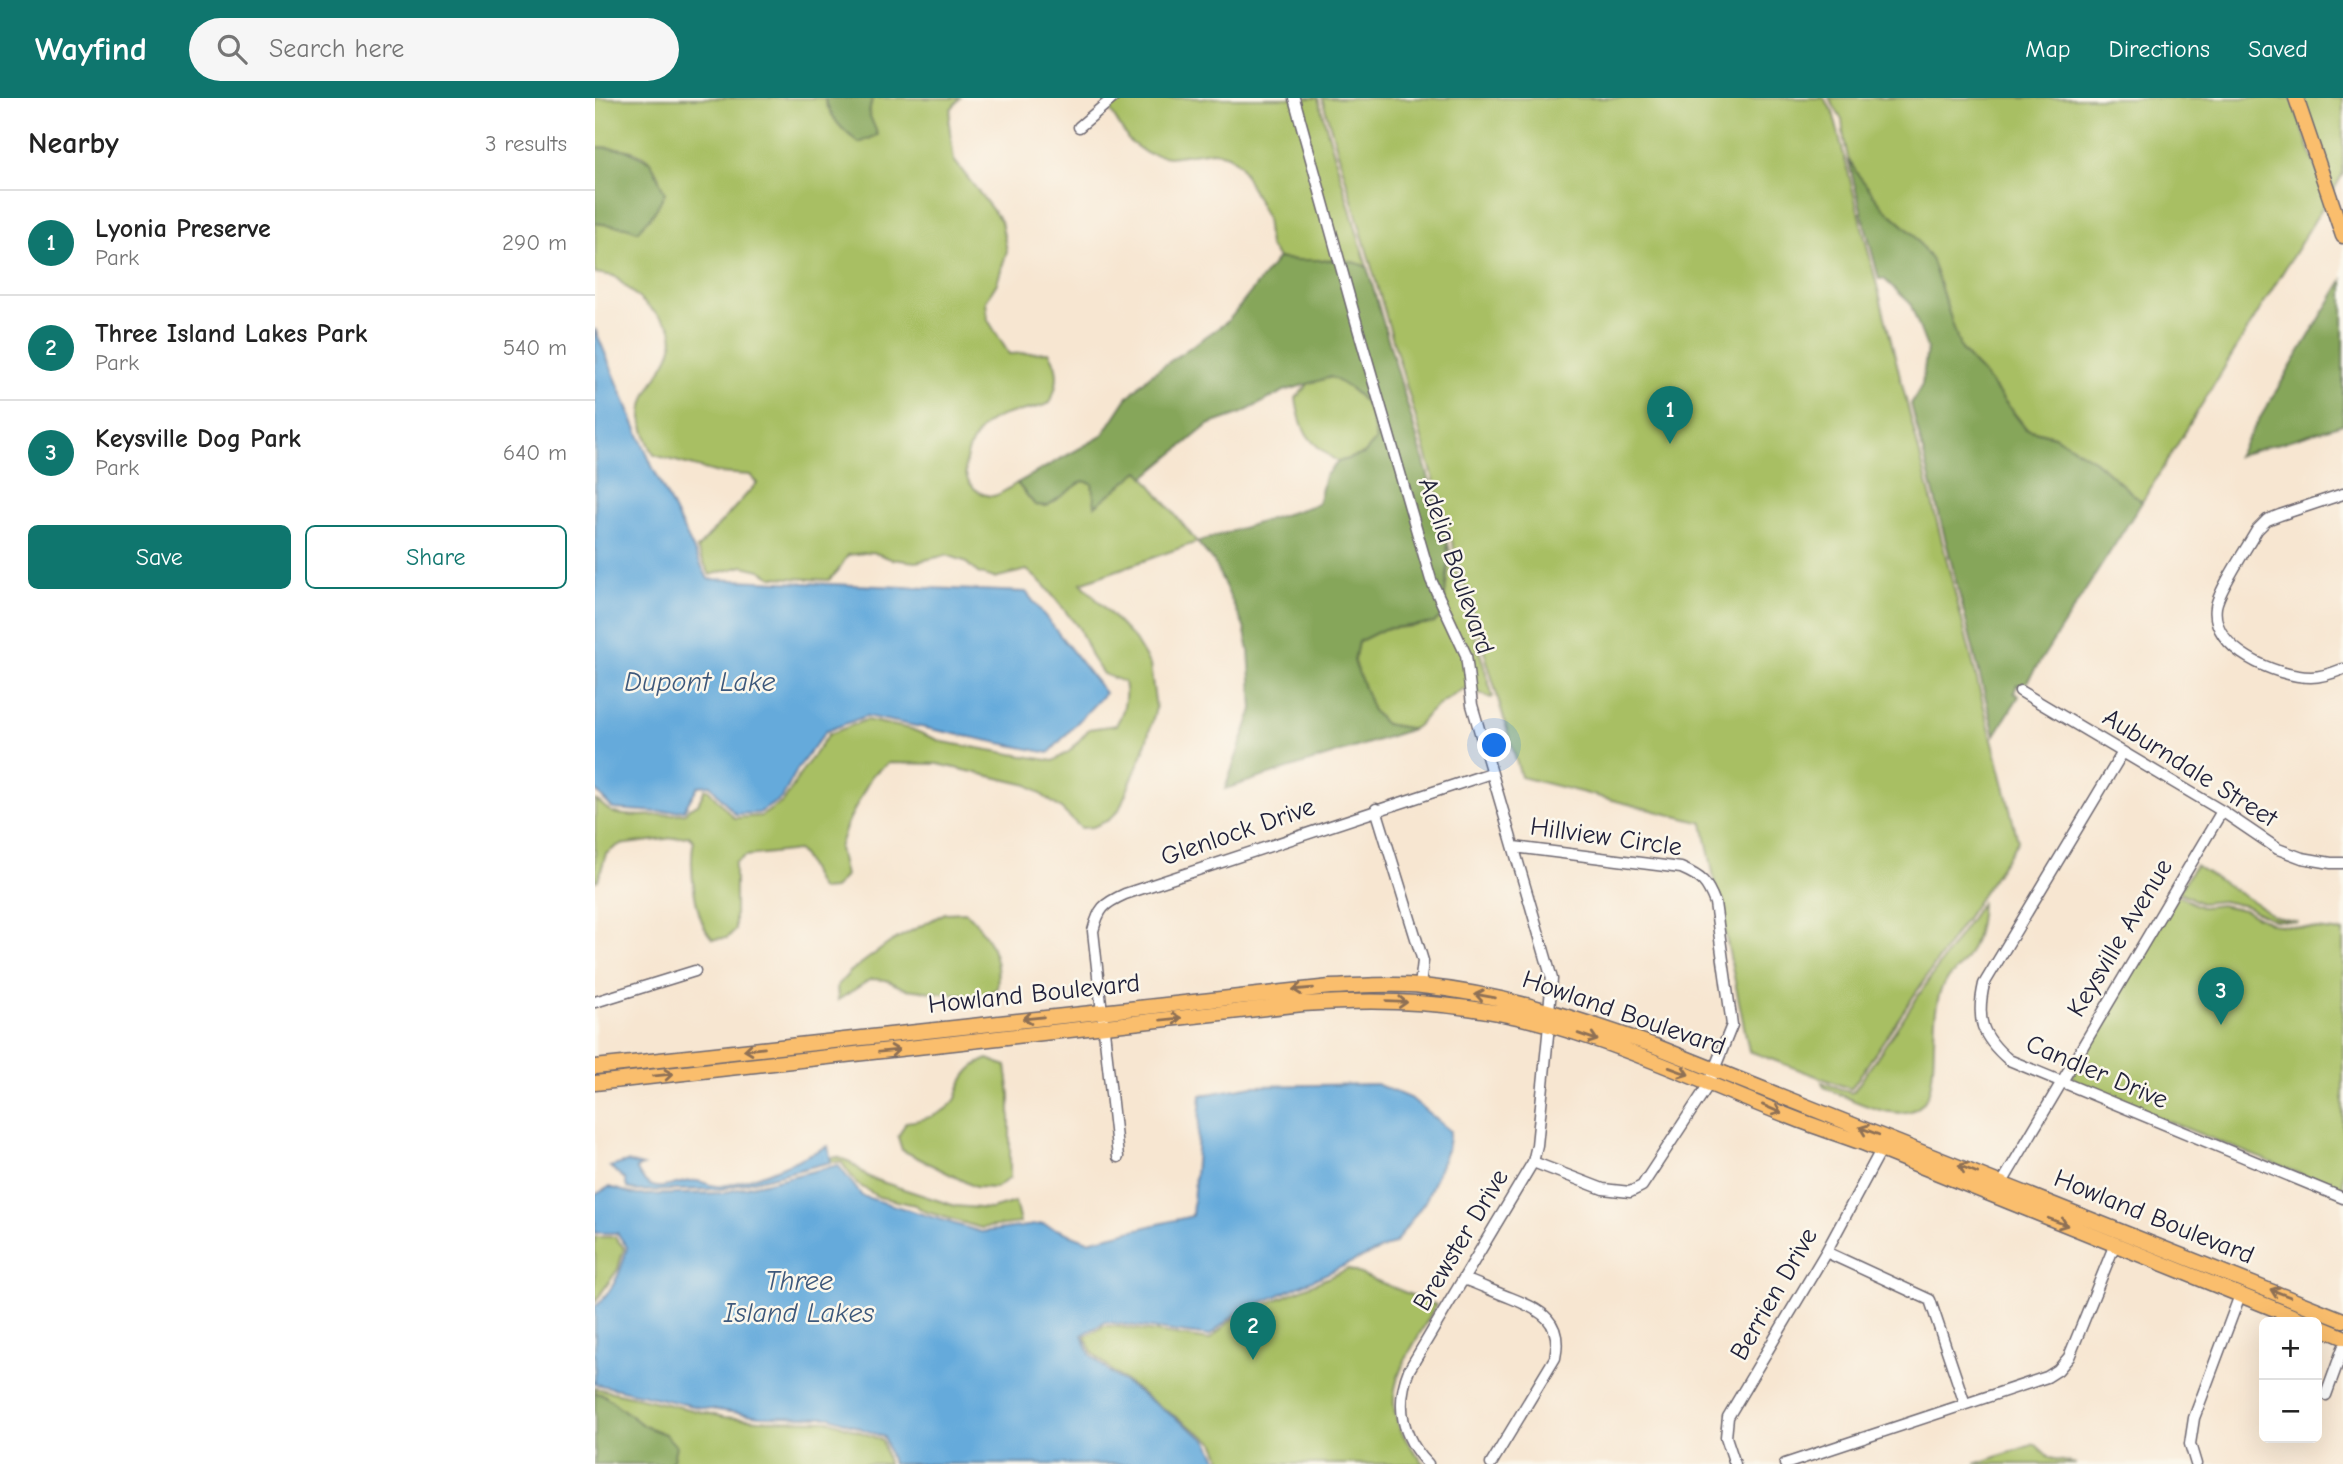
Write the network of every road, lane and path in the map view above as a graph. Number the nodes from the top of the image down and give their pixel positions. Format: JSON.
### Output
{"nodes":[{"id":1,"x":1113,"y":98,"type":"edge"},
{"id":2,"x":1294,"y":98,"type":"edge"},
{"id":3,"x":2297,"y":98,"type":"edge"},
{"id":4,"x":1079,"y":127,"type":"dead end"},
{"id":5,"x":2343,"y":236,"type":"edge"},
{"id":6,"x":2343,"y":494,"type":"edge"},
{"id":7,"x":2343,"y":669,"type":"edge"},
{"id":8,"x":2019,"y":691,"type":"dead end"},
{"id":9,"x":2123,"y":752,"type":"junction"},
{"id":10,"x":1491,"y":773,"type":"junction"},
{"id":11,"x":1376,"y":809,"type":"junction"},
{"id":12,"x":2221,"y":811,"type":"junction"},
{"id":13,"x":1514,"y":847,"type":"junction"},
{"id":14,"x":2343,"y":863,"type":"edge"},
{"id":15,"x":695,"y":971,"type":"dead end"},
{"id":16,"x":1420,"y":986,"type":"junction"},
{"id":17,"x":595,"y":1002,"type":"edge"},
{"id":18,"x":1549,"y":1010,"type":"junction"},
{"id":19,"x":1101,"y":1011,"type":"junction"},
{"id":20,"x":1525,"y":1019,"type":"junction"},
{"id":21,"x":1549,"y":1025,"type":"junction"},
{"id":22,"x":1103,"y":1027,"type":"junction"},
{"id":23,"x":595,"y":1067,"type":"edge"},
{"id":24,"x":1716,"y":1069,"type":"junction"},
{"id":25,"x":595,"y":1083,"type":"edge"},
{"id":26,"x":1709,"y":1083,"type":"junction"},
{"id":27,"x":2061,"y":1083,"type":"junction"},
{"id":28,"x":1881,"y":1150,"type":"junction"},
{"id":29,"x":1118,"y":1157,"type":"dead end"},
{"id":30,"x":1532,"y":1162,"type":"junction"},
{"id":31,"x":2002,"y":1183,"type":"junction"},
{"id":32,"x":1994,"y":1197,"type":"junction"},
{"id":33,"x":2343,"y":1198,"type":"edge"},
{"id":34,"x":2116,"y":1244,"type":"junction"},
{"id":35,"x":1826,"y":1252,"type":"junction"},
{"id":36,"x":1464,"y":1279,"type":"junction"},
{"id":37,"x":2240,"y":1295,"type":"junction"},
{"id":38,"x":2295,"y":1317,"type":"edge"},
{"id":39,"x":2343,"y":1320,"type":"edge"},
{"id":40,"x":2322,"y":1328,"type":"edge"},
{"id":41,"x":2343,"y":1337,"type":"edge"},
{"id":42,"x":2343,"y":1348,"type":"edge"},
{"id":43,"x":2326,"y":1395,"type":"dead end"},
{"id":44,"x":1965,"y":1404,"type":"junction"},
{"id":45,"x":1428,"y":1464,"type":"edge"},
{"id":46,"x":1491,"y":1464,"type":"edge"},
{"id":47,"x":1735,"y":1464,"type":"edge"},
{"id":48,"x":1785,"y":1464,"type":"edge"},
{"id":49,"x":2196,"y":1464,"type":"edge"}],
"edges":[{"from":1,"to":4,"type":"street"},
{"from":2,"to":10,"type":"street","name":"Adelia Boulevard"},
{"from":3,"to":5,"type":"main road"},
{"from":6,"to":7,"type":"street"},
{"from":8,"to":9,"type":"street","name":"Auburndale Street"},
{"from":9,"to":12,"type":"street","name":"Auburndale Street"},
{"from":9,"to":27,"type":"street","name":"Candler Drive"},
{"from":10,"to":11,"type":"street","name":"Glenlock Drive"},
{"from":10,"to":13,"type":"street","name":"Adelia Boulevard"},
{"from":11,"to":16,"type":"street"},
{"from":11,"to":19,"type":"street","name":"Glenlock Drive"},
{"from":12,"to":14,"type":"street","name":"Auburndale Street"},
{"from":12,"to":27,"type":"street","name":"Keysville Avenue"},
{"from":13,"to":18,"type":"street","name":"Adelia Boulevard"},
{"from":13,"to":24,"type":"street","name":"Hillview Circle"},
{"from":15,"to":17,"type":"street"},
{"from":18,"to":16,"type":"main road","name":"Howland Boulevard","one_way":true},
{"from":16,"to":19,"type":"main road","name":"Howland Boulevard","one_way":true},
{"from":18,"to":20,"type":"main road"},
{"from":18,"to":24,"type":"main road","name":"Howland Boulevard"},
{"from":19,"to":22,"type":"street","name":"Glenlock Drive"},
{"from":19,"to":23,"type":"main road","name":"Howland Boulevard","one_way":true},
{"from":20,"to":21,"type":"main road","name":"Howland Boulevard"},
{"from":22,"to":20,"type":"main road","name":"Howland Boulevard","one_way":true},
{"from":21,"to":26,"type":"main road","name":"Howland Boulevard","one_way":true},
{"from":21,"to":30,"type":"street","name":"Brewster Drive"},
{"from":25,"to":22,"type":"main road","name":"Howland Boulevard","one_way":true},
{"from":22,"to":29,"type":"street","name":"Glenlock Drive"},
{"from":24,"to":26,"type":"street","name":"Hillview Circle"},
{"from":31,"to":24,"type":"main road","name":"Howland Boulevard","one_way":true},
{"from":26,"to":28,"type":"main road","name":"Howland Boulevard","one_way":true},
{"from":26,"to":30,"type":"street"},
{"from":27,"to":31,"type":"street","name":"Keysville Avenue"},
{"from":27,"to":33,"type":"street","name":"Candler Drive"},
{"from":28,"to":32,"type":"main road","name":"Howland Boulevard"},
{"from":28,"to":35,"type":"street","name":"Berrien Drive"},
{"from":30,"to":36,"type":"street","name":"Brewster Drive"},
{"from":31,"to":32,"type":"street","name":"Keysville Avenue"},
{"from":39,"to":31,"type":"main road","name":"Howland Boulevard","one_way":true},
{"from":32,"to":34,"type":"main road","name":"Howland Boulevard","one_way":true},
{"from":34,"to":37,"type":"main road","name":"Howland Boulevard"},
{"from":34,"to":44,"type":"street"},
{"from":35,"to":44,"type":"street"},
{"from":35,"to":47,"type":"street","name":"Berrien Drive"},
{"from":36,"to":45,"type":"street","name":"Brewster Drive"},
{"from":36,"to":46,"type":"street"},
{"from":37,"to":38,"type":"main road","name":"Howland Boulevard"},
{"from":37,"to":49,"type":"street"},
{"from":40,"to":41,"type":"main road"},
{"from":42,"to":43,"type":"street"},
{"from":44,"to":48,"type":"street"}]}
